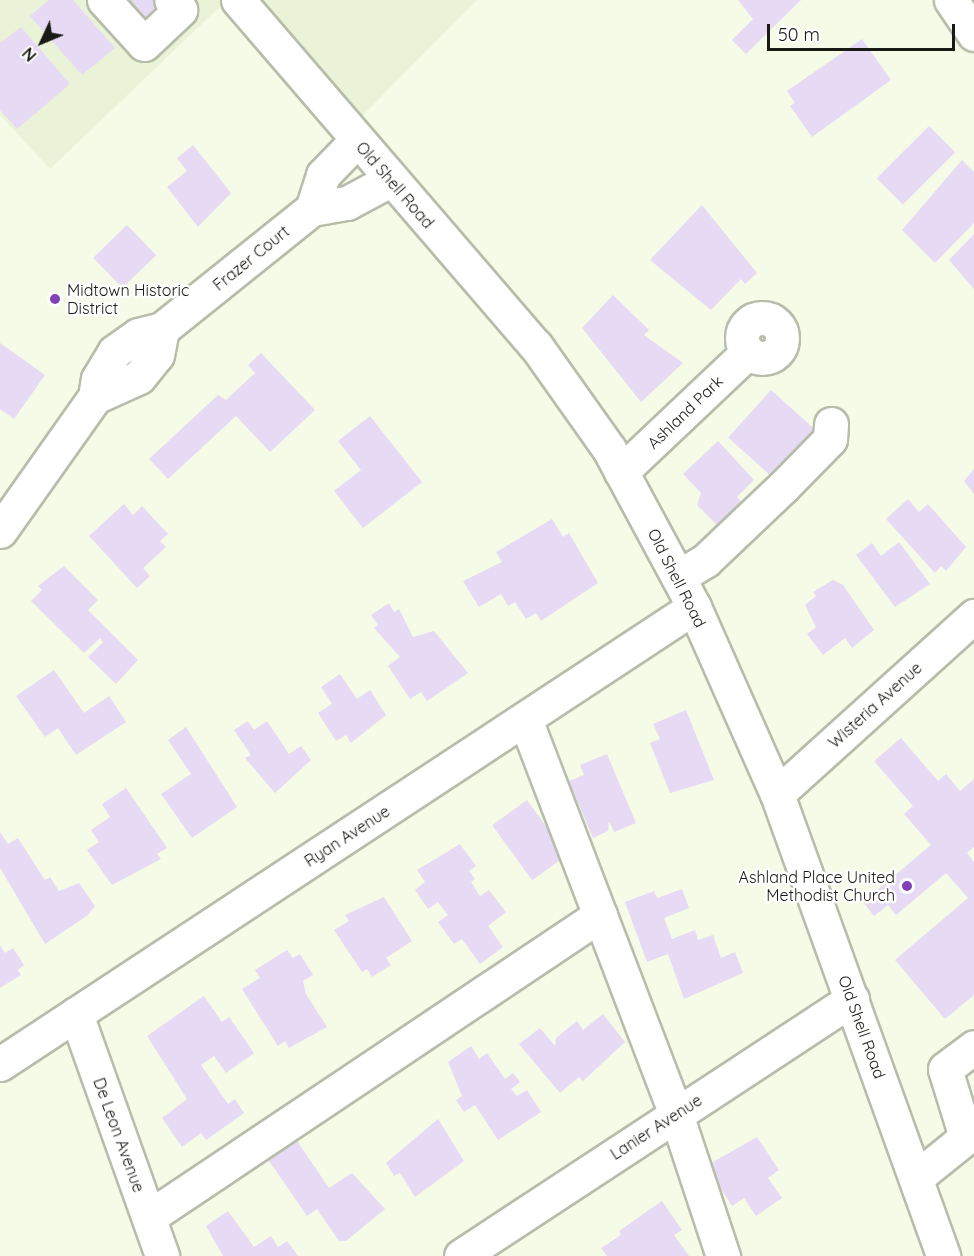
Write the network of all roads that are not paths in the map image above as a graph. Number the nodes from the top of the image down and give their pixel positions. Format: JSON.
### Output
{"nodes":[{"id":1,"x":171,"y":0,"type":"edge"},
{"id":2,"x":238,"y":0,"type":"edge"},
{"id":3,"x":951,"y":0,"type":"edge"},
{"id":4,"x":114,"y":6,"type":"edge"},
{"id":5,"x":974,"y":34,"type":"edge"},
{"id":6,"x":356,"y":141,"type":"junction"},
{"id":7,"x":390,"y":180,"type":"junction"},
{"id":8,"x":312,"y":209,"type":"junction"},
{"id":9,"x":748,"y":352,"type":"dead end"},
{"id":10,"x":831,"y":424,"type":"dead end"},
{"id":11,"x":621,"y":472,"type":"junction"},
{"id":12,"x":0,"y":531,"type":"edge"},
{"id":13,"x":678,"y":577,"type":"junction"},
{"id":14,"x":694,"y":607,"type":"junction"},
{"id":15,"x":974,"y":616,"type":"edge"},
{"id":16,"x":525,"y":719,"type":"junction"},
{"id":17,"x":777,"y":794,"type":"junction"},
{"id":18,"x":600,"y":915,"type":"junction"},
{"id":19,"x":852,"y":999,"type":"junction"},
{"id":20,"x":76,"y":1014,"type":"junction"},
{"id":21,"x":974,"y":1047,"type":"edge"},
{"id":22,"x":0,"y":1064,"type":"edge"},
{"id":23,"x":676,"y":1114,"type":"junction"},
{"id":24,"x":970,"y":1134,"type":"edge"},
{"id":25,"x":917,"y":1177,"type":"junction"},
{"id":26,"x":148,"y":1218,"type":"junction"},
{"id":27,"x":162,"y":1256,"type":"edge"},
{"id":28,"x":461,"y":1256,"type":"edge"},
{"id":29,"x":723,"y":1256,"type":"edge"},
{"id":30,"x":943,"y":1256,"type":"edge"}],
"edges":[{"from":1,"to":4,"type":"street"},
{"from":2,"to":6,"type":"street","name":"Old Shell Road"},
{"from":3,"to":5,"type":"street"},
{"from":6,"to":7,"type":"street","name":"Old Shell Road"},
{"from":6,"to":8,"type":"street"},
{"from":7,"to":8,"type":"street","name":"Frazer Court"},
{"from":7,"to":11,"type":"street","name":"Old Shell Road"},
{"from":8,"to":12,"type":"street","name":"Frazer Court"},
{"from":9,"to":11,"type":"street","name":"Ashland Park"},
{"from":10,"to":13,"type":"street"},
{"from":11,"to":13,"type":"street","name":"Old Shell Road"},
{"from":13,"to":14,"type":"street","name":"Old Shell Road"},
{"from":14,"to":16,"type":"street","name":"Ryan Avenue"},
{"from":14,"to":17,"type":"street","name":"Old Shell Road"},
{"from":15,"to":17,"type":"street","name":"Wisteria Avenue"},
{"from":16,"to":18,"type":"street"},
{"from":16,"to":20,"type":"street","name":"Ryan Avenue"},
{"from":17,"to":19,"type":"street","name":"Old Shell Road"},
{"from":18,"to":23,"type":"street"},
{"from":18,"to":26,"type":"street"},
{"from":19,"to":23,"type":"street","name":"Lanier Avenue"},
{"from":19,"to":25,"type":"street","name":"Old Shell Road"},
{"from":20,"to":22,"type":"street","name":"Ryan Avenue"},
{"from":20,"to":26,"type":"street","name":"De Leon Avenue"},
{"from":21,"to":24,"type":"street"},
{"from":23,"to":28,"type":"street","name":"Lanier Avenue"},
{"from":23,"to":29,"type":"street"},
{"from":24,"to":25,"type":"street"},
{"from":25,"to":30,"type":"street","name":"Old Shell Road"},
{"from":26,"to":27,"type":"street","name":"De Leon Avenue"}]}
